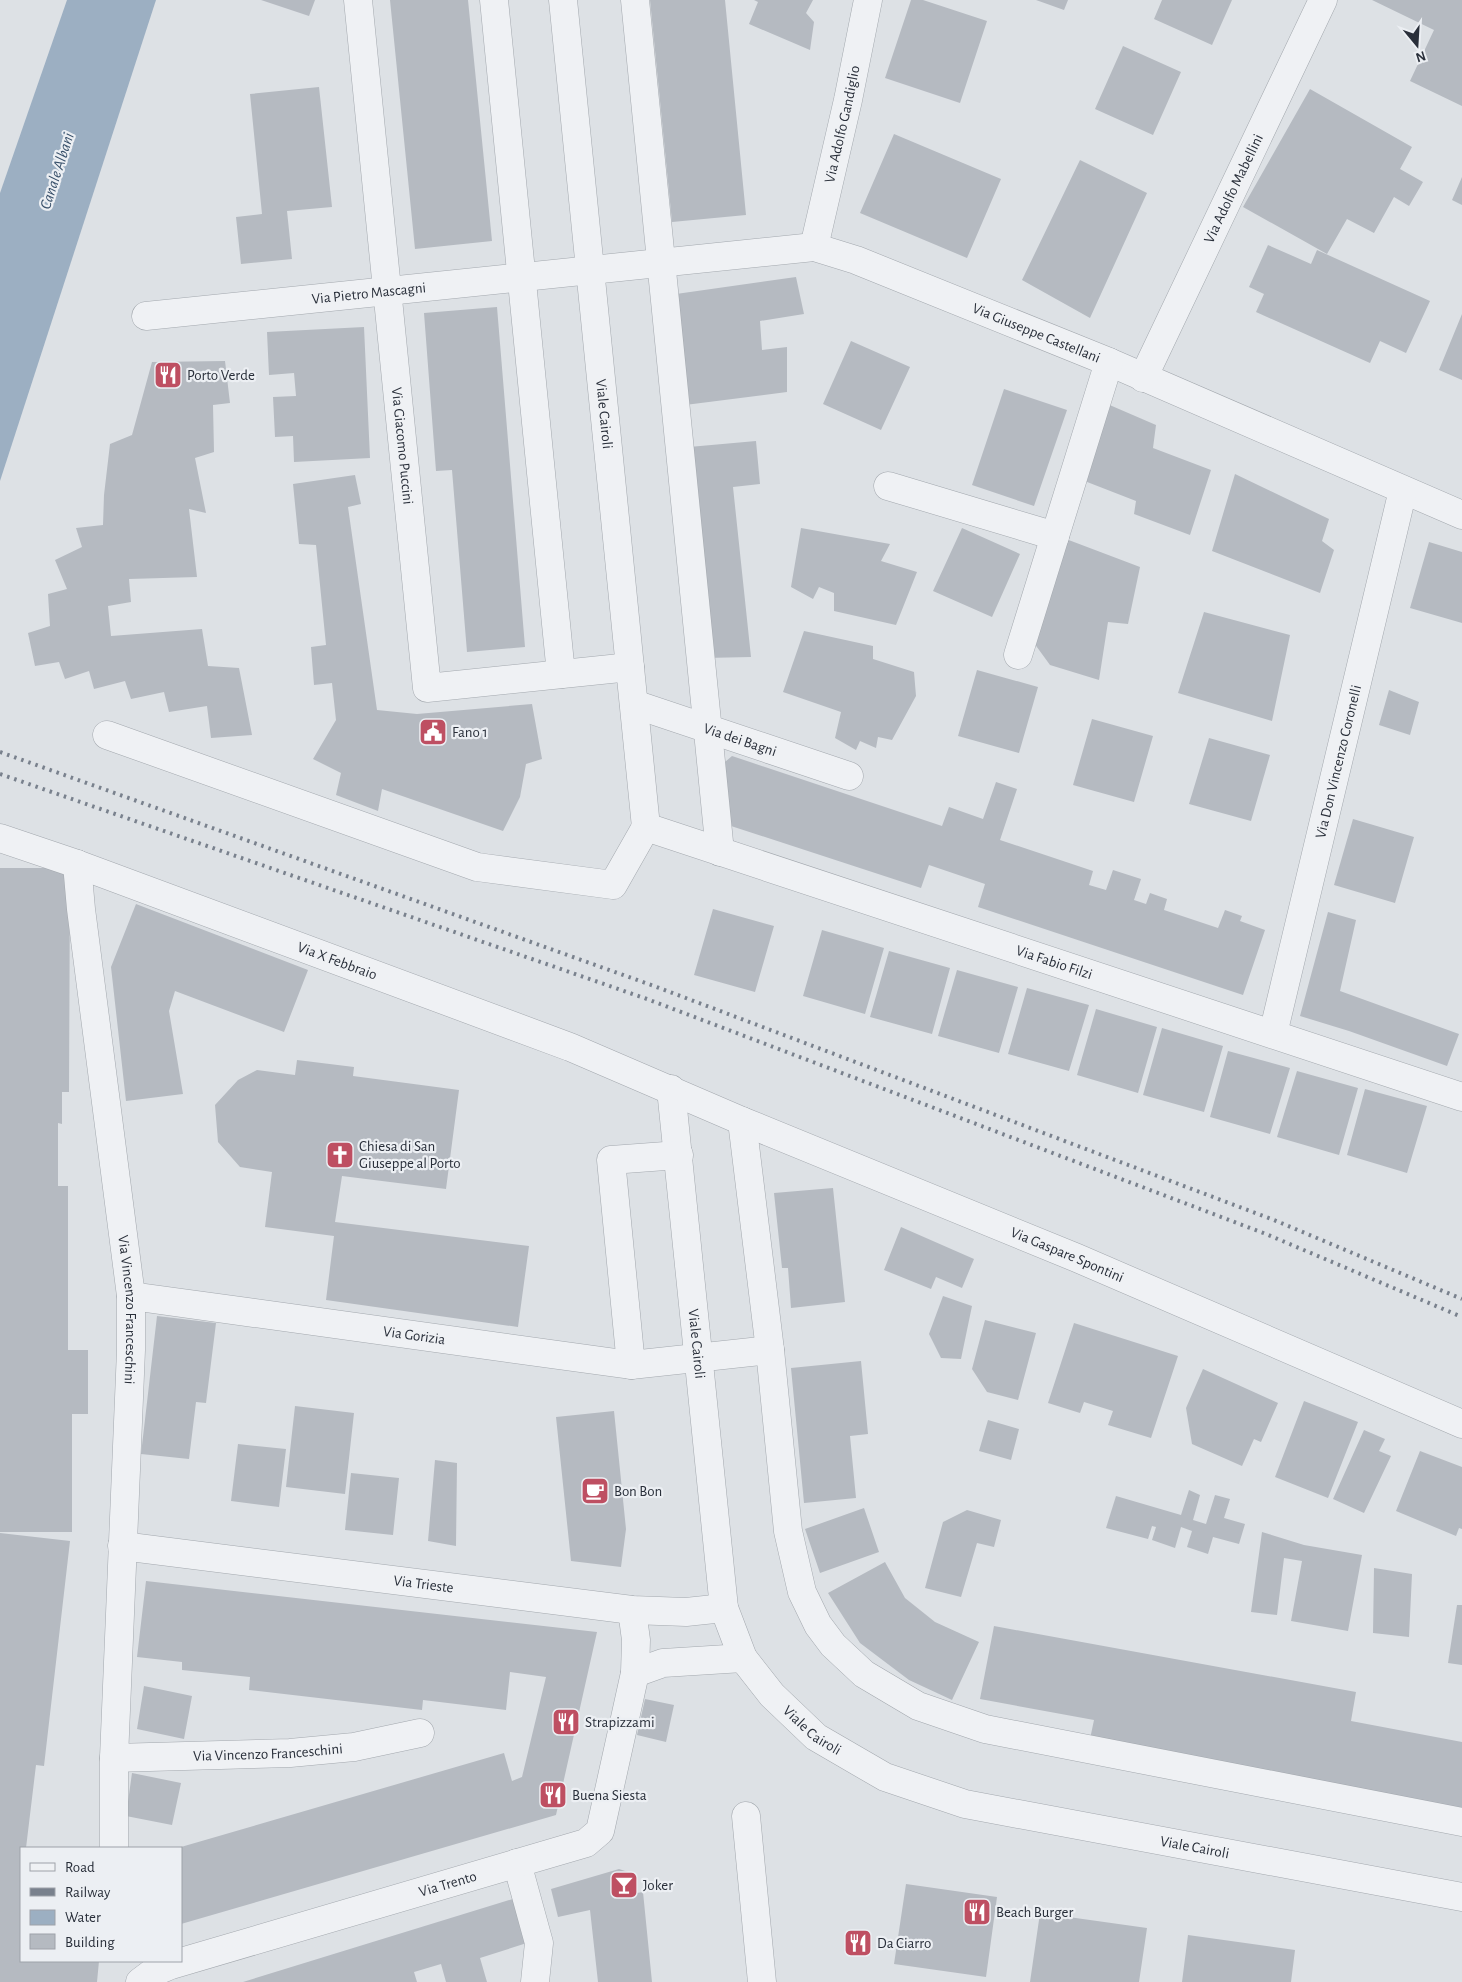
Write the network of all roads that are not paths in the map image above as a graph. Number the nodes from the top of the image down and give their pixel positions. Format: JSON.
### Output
{"nodes":[{"id":1,"x":358,"y":0,"type":"edge"},
{"id":2,"x":494,"y":0,"type":"edge"},
{"id":3,"x":563,"y":0,"type":"edge"},
{"id":4,"x":635,"y":0,"type":"edge"},
{"id":5,"x":868,"y":0,"type":"edge"},
{"id":6,"x":1323,"y":0,"type":"edge"},
{"id":7,"x":814,"y":247,"type":"junction"},
{"id":8,"x":661,"y":263,"type":"junction"},
{"id":9,"x":590,"y":271,"type":"junction"},
{"id":10,"x":521,"y":278,"type":"junction"},
{"id":11,"x":388,"y":292,"type":"junction"},
{"id":12,"x":146,"y":316,"type":"dead end"},
{"id":13,"x":1109,"y":362,"type":"junction"},
{"id":14,"x":1143,"y":378,"type":"junction"},
{"id":15,"x":888,"y":486,"type":"dead end"},
{"id":16,"x":1403,"y":490,"type":"junction"},
{"id":17,"x":1462,"y":515,"type":"edge"},
{"id":18,"x":1055,"y":536,"type":"junction"},
{"id":19,"x":1018,"y":655,"type":"dead end"},
{"id":20,"x":630,"y":668,"type":"junction"},
{"id":21,"x":562,"y":674,"type":"junction"},
{"id":22,"x":634,"y":704,"type":"junction"},
{"id":23,"x":708,"y":729,"type":"junction"},
{"id":24,"x":107,"y":735,"type":"dead end"},
{"id":25,"x":849,"y":776,"type":"dead end"},
{"id":26,"x":646,"y":827,"type":"junction"},
{"id":27,"x":0,"y":838,"type":"edge"},
{"id":28,"x":720,"y":852,"type":"junction"},
{"id":29,"x":77,"y":864,"type":"junction"},
{"id":30,"x":1272,"y":1034,"type":"junction"},
{"id":31,"x":671,"y":1089,"type":"junction"},
{"id":32,"x":1462,"y":1097,"type":"edge"},
{"id":33,"x":742,"y":1120,"type":"junction"},
{"id":34,"x":679,"y":1155,"type":"junction"},
{"id":35,"x":131,"y":1296,"type":"junction"},
{"id":36,"x":770,"y":1350,"type":"junction"},
{"id":37,"x":699,"y":1358,"type":"junction"},
{"id":38,"x":631,"y":1365,"type":"junction"},
{"id":39,"x":1462,"y":1424,"type":"edge"},
{"id":40,"x":122,"y":1546,"type":"junction"},
{"id":41,"x":724,"y":1608,"type":"junction"},
{"id":42,"x":632,"y":1610,"type":"junction"},
{"id":43,"x":743,"y":1658,"type":"junction"},
{"id":44,"x":635,"y":1673,"type":"junction"},
{"id":45,"x":420,"y":1733,"type":"dead end"},
{"id":46,"x":114,"y":1758,"type":"junction"},
{"id":47,"x":746,"y":1816,"type":"dead end"},
{"id":48,"x":1462,"y":1822,"type":"edge"},
{"id":49,"x":114,"y":1847,"type":"edge"},
{"id":50,"x":517,"y":1863,"type":"junction"},
{"id":51,"x":1462,"y":1897,"type":"edge"},
{"id":52,"x":156,"y":1973,"type":"edge"},
{"id":53,"x":535,"y":1982,"type":"edge"},
{"id":54,"x":762,"y":1982,"type":"edge"}],
"edges":[{"from":1,"to":11,"type":"street","name":"Via Giacomo Puccini"},
{"from":2,"to":10,"type":"street"},
{"from":3,"to":9,"type":"street","name":"Viale Cairoli"},
{"from":4,"to":8,"type":"street"},
{"from":5,"to":7,"type":"street","name":"Via Adolfo Gandiglio"},
{"from":6,"to":14,"type":"street","name":"Via Adolfo Mabellini"},
{"from":7,"to":8,"type":"street","name":"Via Giuseppe Castellani"},
{"from":7,"to":13,"type":"street","name":"Via Giuseppe Castellani"},
{"from":8,"to":9,"type":"street","name":"Via Giuseppe Castellani"},
{"from":8,"to":23,"type":"street"},
{"from":9,"to":10,"type":"street","name":"Via Pietro Mascagni"},
{"from":9,"to":20,"type":"street","name":"Viale Cairoli"},
{"from":10,"to":11,"type":"street","name":"Via Pietro Mascagni"},
{"from":10,"to":21,"type":"street"},
{"from":11,"to":12,"type":"street","name":"Via Pietro Mascagni"},
{"from":11,"to":21,"type":"street","name":"Via Giacomo Puccini"},
{"from":13,"to":14,"type":"street","name":"Via Giuseppe Castellani"},
{"from":13,"to":18,"type":"street"},
{"from":14,"to":16,"type":"street","name":"Via Giuseppe Castellani"},
{"from":15,"to":18,"type":"street"},
{"from":16,"to":17,"type":"street","name":"Via Giuseppe Castellani"},
{"from":16,"to":30,"type":"street","name":"Via Don Vincenzo Coronelli"},
{"from":18,"to":19,"type":"street"},
{"from":20,"to":21,"type":"street","name":"Via Giacomo Puccini"},
{"from":20,"to":22,"type":"street","name":"Viale Cairoli"},
{"from":22,"to":23,"type":"street","name":"Via dei Bagni"},
{"from":22,"to":26,"type":"street","name":"Viale Cairoli"},
{"from":23,"to":25,"type":"street","name":"Via dei Bagni"},
{"from":23,"to":28,"type":"street"},
{"from":24,"to":26,"type":"street"},
{"from":26,"to":28,"type":"street","name":"Via Fabio Filzi"},
{"from":27,"to":29,"type":"street","name":"Via X Febbraio"},
{"from":28,"to":30,"type":"street","name":"Via Fabio Filzi"},
{"from":29,"to":31,"type":"street","name":"Via X Febbraio"},
{"from":29,"to":35,"type":"street","name":"Via Vincenzo Franceschini"},
{"from":30,"to":32,"type":"street","name":"Via Fabio Filzi"},
{"from":31,"to":33,"type":"street","name":"Via Gaspare Spontini"},
{"from":31,"to":34,"type":"street","name":"Viale Cairoli"},
{"from":33,"to":36,"type":"street"},
{"from":33,"to":39,"type":"street","name":"Via Gaspare Spontini"},
{"from":34,"to":37,"type":"street","name":"Viale Cairoli"},
{"from":34,"to":38,"type":"street"},
{"from":35,"to":38,"type":"street","name":"Via Gorizia"},
{"from":35,"to":40,"type":"street","name":"Via Vincenzo Franceschini"},
{"from":36,"to":37,"type":"street","name":"Via Gorizia"},
{"from":36,"to":48,"type":"street"},
{"from":37,"to":38,"type":"street","name":"Via Gorizia"},
{"from":37,"to":41,"type":"street","name":"Viale Cairoli"},
{"from":40,"to":42,"type":"street","name":"Via Trieste"},
{"from":40,"to":46,"type":"street","name":"Via Vincenzo Franceschini"},
{"from":41,"to":42,"type":"street","name":"Via Trieste"},
{"from":41,"to":43,"type":"street","name":"Viale Cairoli"},
{"from":42,"to":44,"type":"street","name":"Via Trento"},
{"from":43,"to":44,"type":"street"},
{"from":43,"to":51,"type":"street","name":"Viale Cairoli"},
{"from":44,"to":50,"type":"street","name":"Via Trento"},
{"from":45,"to":46,"type":"street","name":"Via Vincenzo Franceschini"},
{"from":46,"to":49,"type":"street","name":"Via Vincenzo Franceschini"},
{"from":47,"to":54,"type":"street"},
{"from":50,"to":52,"type":"street","name":"Via Trento"},
{"from":50,"to":53,"type":"street"}]}
